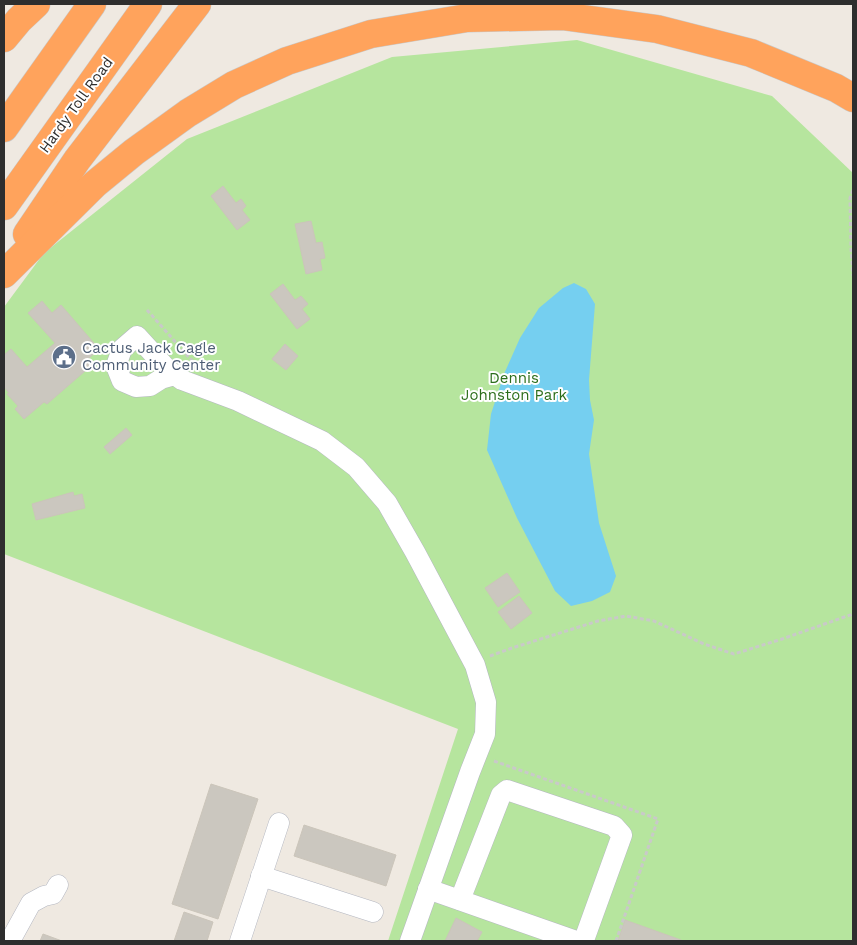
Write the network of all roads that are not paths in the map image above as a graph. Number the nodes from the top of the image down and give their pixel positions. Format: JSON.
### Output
{"nodes":[{"id":1,"x":36,"y":4,"type":"edge"},
{"id":2,"x":92,"y":4,"type":"edge"},
{"id":3,"x":148,"y":4,"type":"edge"},
{"id":4,"x":197,"y":4,"type":"edge"},
{"id":5,"x":4,"y":38,"type":"edge"},
{"id":6,"x":853,"y":98,"type":"edge"},
{"id":7,"x":4,"y":128,"type":"edge"},
{"id":8,"x":4,"y":206,"type":"edge"},
{"id":9,"x":4,"y":268,"type":"edge"},
{"id":10,"x":4,"y":274,"type":"edge"},
{"id":11,"x":175,"y":375,"type":"dead end"},
{"id":12,"x":279,"y":823,"type":"dead end"},
{"id":13,"x":261,"y":876,"type":"junction"},
{"id":14,"x":58,"y":885,"type":"dead end"},
{"id":15,"x":428,"y":889,"type":"junction"},
{"id":16,"x":460,"y":900,"type":"junction"},
{"id":17,"x":373,"y":912,"type":"dead end"},
{"id":18,"x":10,"y":941,"type":"edge"},
{"id":19,"x":240,"y":941,"type":"edge"},
{"id":20,"x":410,"y":941,"type":"edge"},
{"id":21,"x":576,"y":941,"type":"edge"},
{"id":22,"x":582,"y":941,"type":"edge"}],
"edges":[{"from":1,"to":5,"type":"highway"},
{"from":2,"to":7,"type":"highway"},
{"from":3,"to":8,"type":"highway","name":"Hardy Toll Road"},
{"from":4,"to":9,"type":"highway"},
{"from":6,"to":10,"type":"highway"},
{"from":11,"to":15,"type":"lane"},
{"from":12,"to":13,"type":"lane"},
{"from":13,"to":17,"type":"lane"},
{"from":13,"to":19,"type":"lane"},
{"from":14,"to":18,"type":"lane"},
{"from":15,"to":16,"type":"lane"},
{"from":15,"to":20,"type":"lane"},
{"from":16,"to":21,"type":"lane"},
{"from":16,"to":22,"type":"lane"}]}
